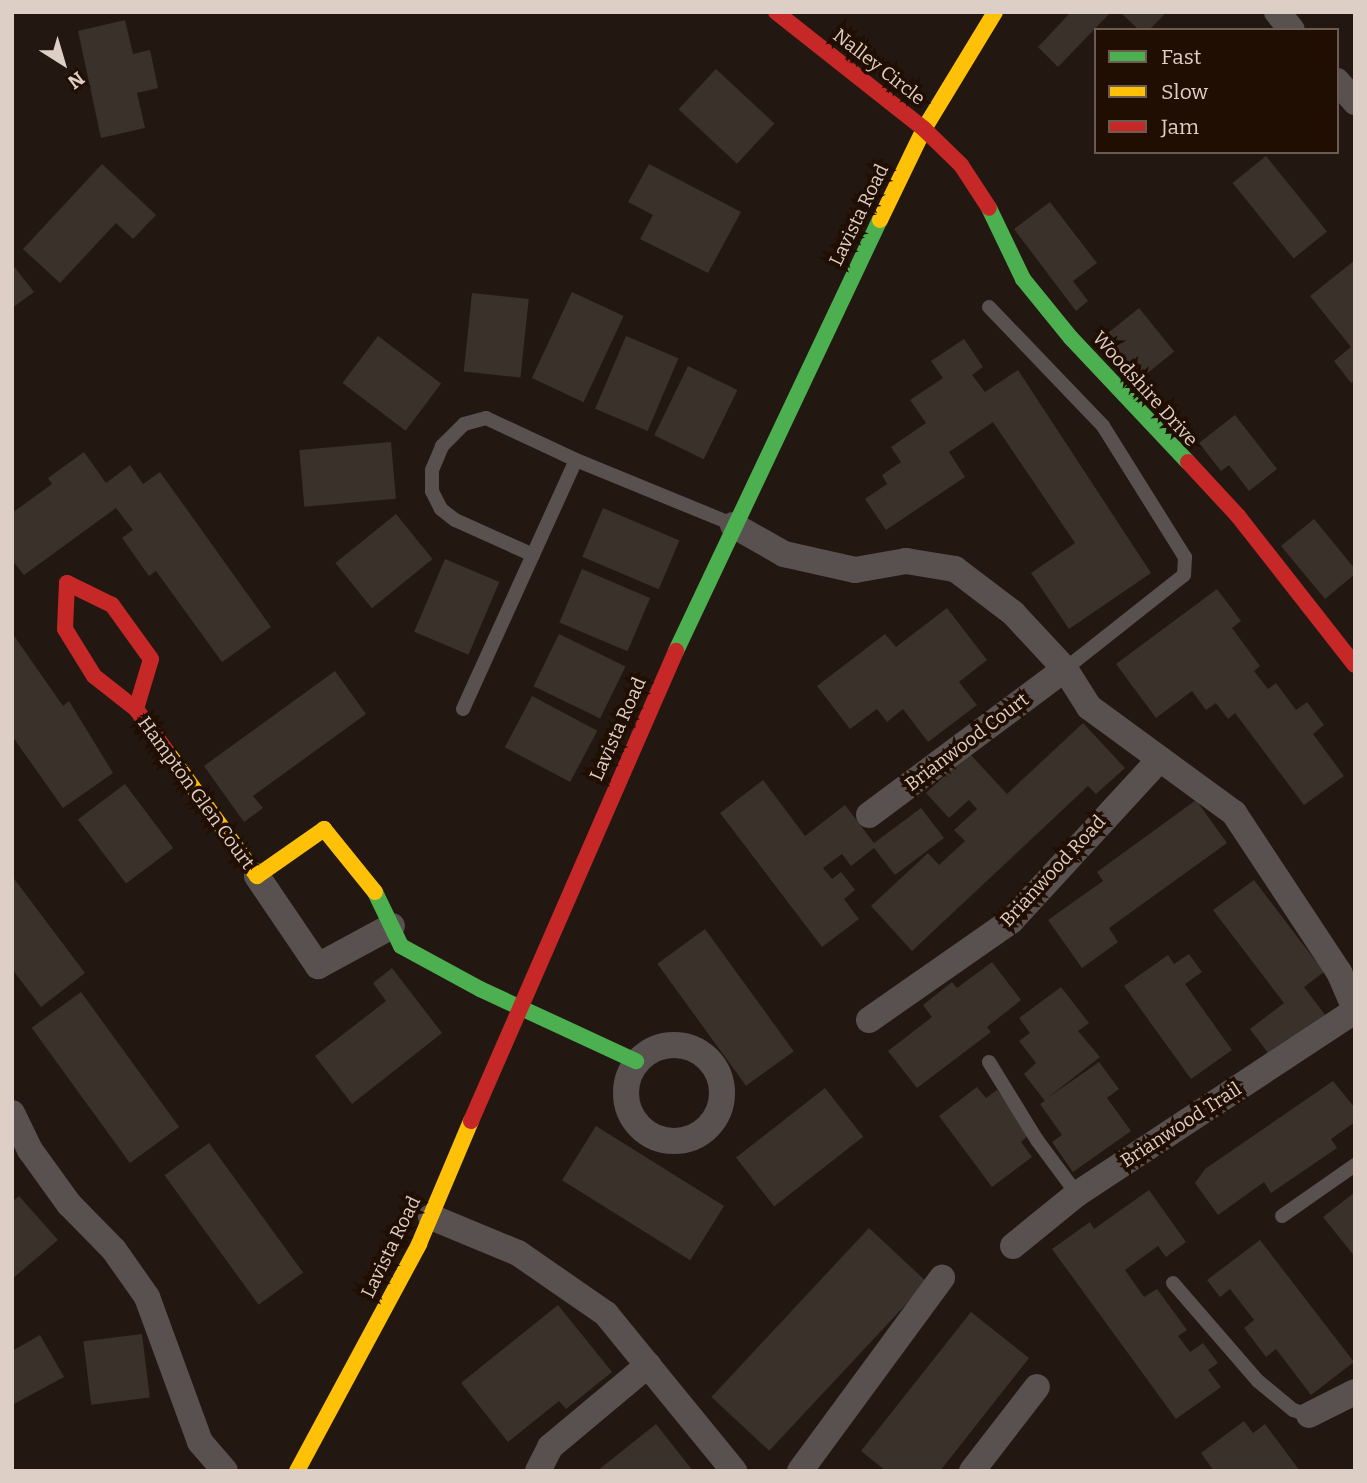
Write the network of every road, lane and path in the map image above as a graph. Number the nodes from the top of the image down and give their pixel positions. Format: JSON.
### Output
{"nodes":[{"id":1,"x":776,"y":12,"type":"edge"},
{"id":2,"x":995,"y":12,"type":"edge"},
{"id":3,"x":1277,"y":12,"type":"edge"},
{"id":4,"x":1290,"y":28,"type":"edge"},
{"id":5,"x":1339,"y":84,"type":"edge"},
{"id":6,"x":1355,"y":102,"type":"edge"},
{"id":7,"x":924,"y":129,"type":"junction"},
{"id":8,"x":989,"y":307,"type":"dead end"},
{"id":9,"x":576,"y":460,"type":"junction"},
{"id":10,"x":733,"y":524,"type":"junction"},
{"id":11,"x":533,"y":555,"type":"junction"},
{"id":12,"x":1355,"y":665,"type":"edge"},
{"id":13,"x":1065,"y":669,"type":"junction"},
{"id":14,"x":135,"y":709,"type":"junction"},
{"id":15,"x":463,"y":709,"type":"dead end"},
{"id":16,"x":1160,"y":759,"type":"junction"},
{"id":17,"x":869,"y":815,"type":"dead end"},
{"id":18,"x":257,"y":876,"type":"junction"},
{"id":19,"x":392,"y":926,"type":"junction"},
{"id":20,"x":521,"y":1008,"type":"junction"},
{"id":21,"x":1355,"y":1010,"type":"edge"},
{"id":22,"x":869,"y":1020,"type":"dead end"},
{"id":23,"x":636,"y":1061,"type":"junction"},
{"id":24,"x":989,"y":1062,"type":"dead end"},
{"id":25,"x":12,"y":1113,"type":"edge"},
{"id":26,"x":1355,"y":1165,"type":"edge"},
{"id":27,"x":1077,"y":1194,"type":"junction"},
{"id":28,"x":1282,"y":1216,"type":"dead end"},
{"id":29,"x":431,"y":1217,"type":"junction"},
{"id":30,"x":1013,"y":1246,"type":"dead end"},
{"id":31,"x":942,"y":1278,"type":"dead end"},
{"id":32,"x":1173,"y":1283,"type":"dead end"},
{"id":33,"x":648,"y":1365,"type":"junction"},
{"id":34,"x":1037,"y":1387,"type":"dead end"},
{"id":35,"x":1355,"y":1392,"type":"edge"},
{"id":36,"x":1309,"y":1415,"type":"joint"},
{"id":37,"x":225,"y":1471,"type":"edge"},
{"id":38,"x":297,"y":1471,"type":"edge"},
{"id":39,"x":538,"y":1471,"type":"edge"},
{"id":40,"x":734,"y":1471,"type":"edge"},
{"id":41,"x":800,"y":1471,"type":"edge"},
{"id":42,"x":972,"y":1471,"type":"edge"}],
"edges":[{"from":1,"to":7,"type":"street","name":"Nalley Circle"},
{"from":2,"to":7,"type":"street","name":"Lavista Road"},
{"from":3,"to":4,"type":"street"},
{"from":5,"to":6,"type":"street"},
{"from":7,"to":10,"type":"street","name":"Lavista Road"},
{"from":7,"to":12,"type":"street","name":"Woodshire Drive"},
{"from":8,"to":13,"type":"lane"},
{"from":9,"to":10,"type":"lane"},
{"from":9,"to":11,"type":"lane"},
{"from":9,"to":11,"type":"lane"},
{"from":10,"to":13,"type":"street"},
{"from":10,"to":20,"type":"street","name":"Lavista Road"},
{"from":11,"to":15,"type":"lane"},
{"from":13,"to":16,"type":"street"},
{"from":13,"to":17,"type":"street","name":"Brianwood Court"},
{"from":14,"to":14,"type":"street","name":"Hampton Glen Court"},
{"from":14,"to":18,"type":"street","name":"Hampton Glen Court"},
{"from":16,"to":21,"type":"street"},
{"from":16,"to":22,"type":"street","name":"Brianwood Road"},
{"from":18,"to":19,"type":"street","name":"Hampton Glen Court"},
{"from":18,"to":19,"type":"street","name":"Hampton Glen Court"},
{"from":19,"to":20,"type":"street","name":"Hampton Glen Court"},
{"from":20,"to":23,"type":"street","name":"Hampton Glen Court"},
{"from":20,"to":29,"type":"street","name":"Lavista Road"},
{"from":21,"to":27,"type":"street","name":"Brianwood Trail"},
{"from":23,"to":23,"type":"street"},
{"from":24,"to":27,"type":"lane"},
{"from":25,"to":37,"type":"street"},
{"from":26,"to":28,"type":"lane"},
{"from":27,"to":30,"type":"street","name":"Brianwood Trail"},
{"from":29,"to":33,"type":"street"},
{"from":29,"to":38,"type":"street","name":"Lavista Road"},
{"from":31,"to":41,"type":"street"},
{"from":32,"to":36,"type":"lane"},
{"from":33,"to":39,"type":"street"},
{"from":33,"to":40,"type":"street"},
{"from":34,"to":42,"type":"street"},
{"from":35,"to":36,"type":"street"}]}
